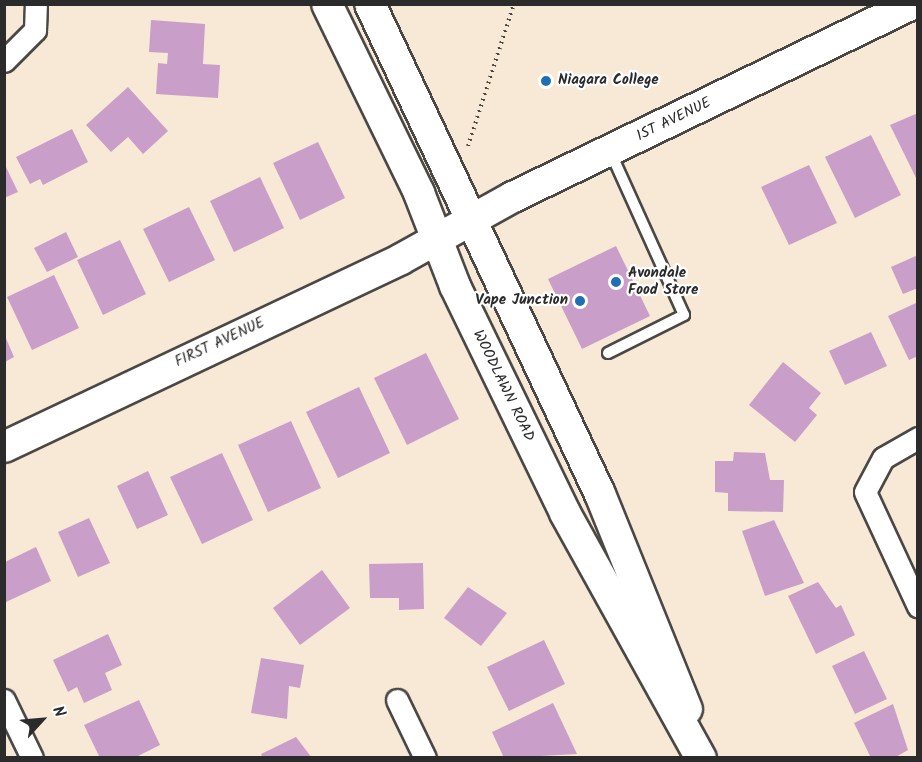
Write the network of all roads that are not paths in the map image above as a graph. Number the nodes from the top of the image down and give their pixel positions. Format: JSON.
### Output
{"nodes":[{"id":1,"x":36,"y":4,"type":"edge"},
{"id":2,"x":327,"y":4,"type":"edge"},
{"id":3,"x":370,"y":4,"type":"edge"},
{"id":4,"x":913,"y":4,"type":"edge"},
{"id":5,"x":8,"y":59,"type":"edge"},
{"id":6,"x":610,"y":151,"type":"junction"},
{"id":7,"x":471,"y":220,"type":"junction"},
{"id":8,"x":436,"y":240,"type":"junction"},
{"id":9,"x":608,"y":353,"type":"dead end"},
{"id":10,"x":918,"y":438,"type":"edge"},
{"id":11,"x":4,"y":447,"type":"edge"},
{"id":12,"x":918,"y":606,"type":"edge"},
{"id":13,"x":4,"y":700,"type":"edge"},
{"id":14,"x":397,"y":700,"type":"dead end"},
{"id":15,"x":32,"y":758,"type":"edge"},
{"id":16,"x":425,"y":758,"type":"edge"},
{"id":17,"x":702,"y":758,"type":"edge"}],
"edges":[{"from":1,"to":5,"type":"street"},
{"from":2,"to":8,"type":"main road","name":"WOODLAWN ROAD"},
{"from":3,"to":7,"type":"main road","name":"WOODLAWN ROAD"},
{"from":4,"to":6,"type":"main road","name":"1ST AVENUE"},
{"from":6,"to":7,"type":"main road","name":"1ST AVENUE"},
{"from":6,"to":9,"type":"lane"},
{"from":7,"to":8,"type":"main road","name":"1ST AVENUE"},
{"from":7,"to":17,"type":"main road","name":"WOODLAWN ROAD"},
{"from":8,"to":11,"type":"main road","name":"FIRST AVENUE"},
{"from":8,"to":17,"type":"main road","name":"WOODLAWN ROAD"},
{"from":10,"to":12,"type":"street"},
{"from":13,"to":15,"type":"street"},
{"from":14,"to":16,"type":"street"}]}
